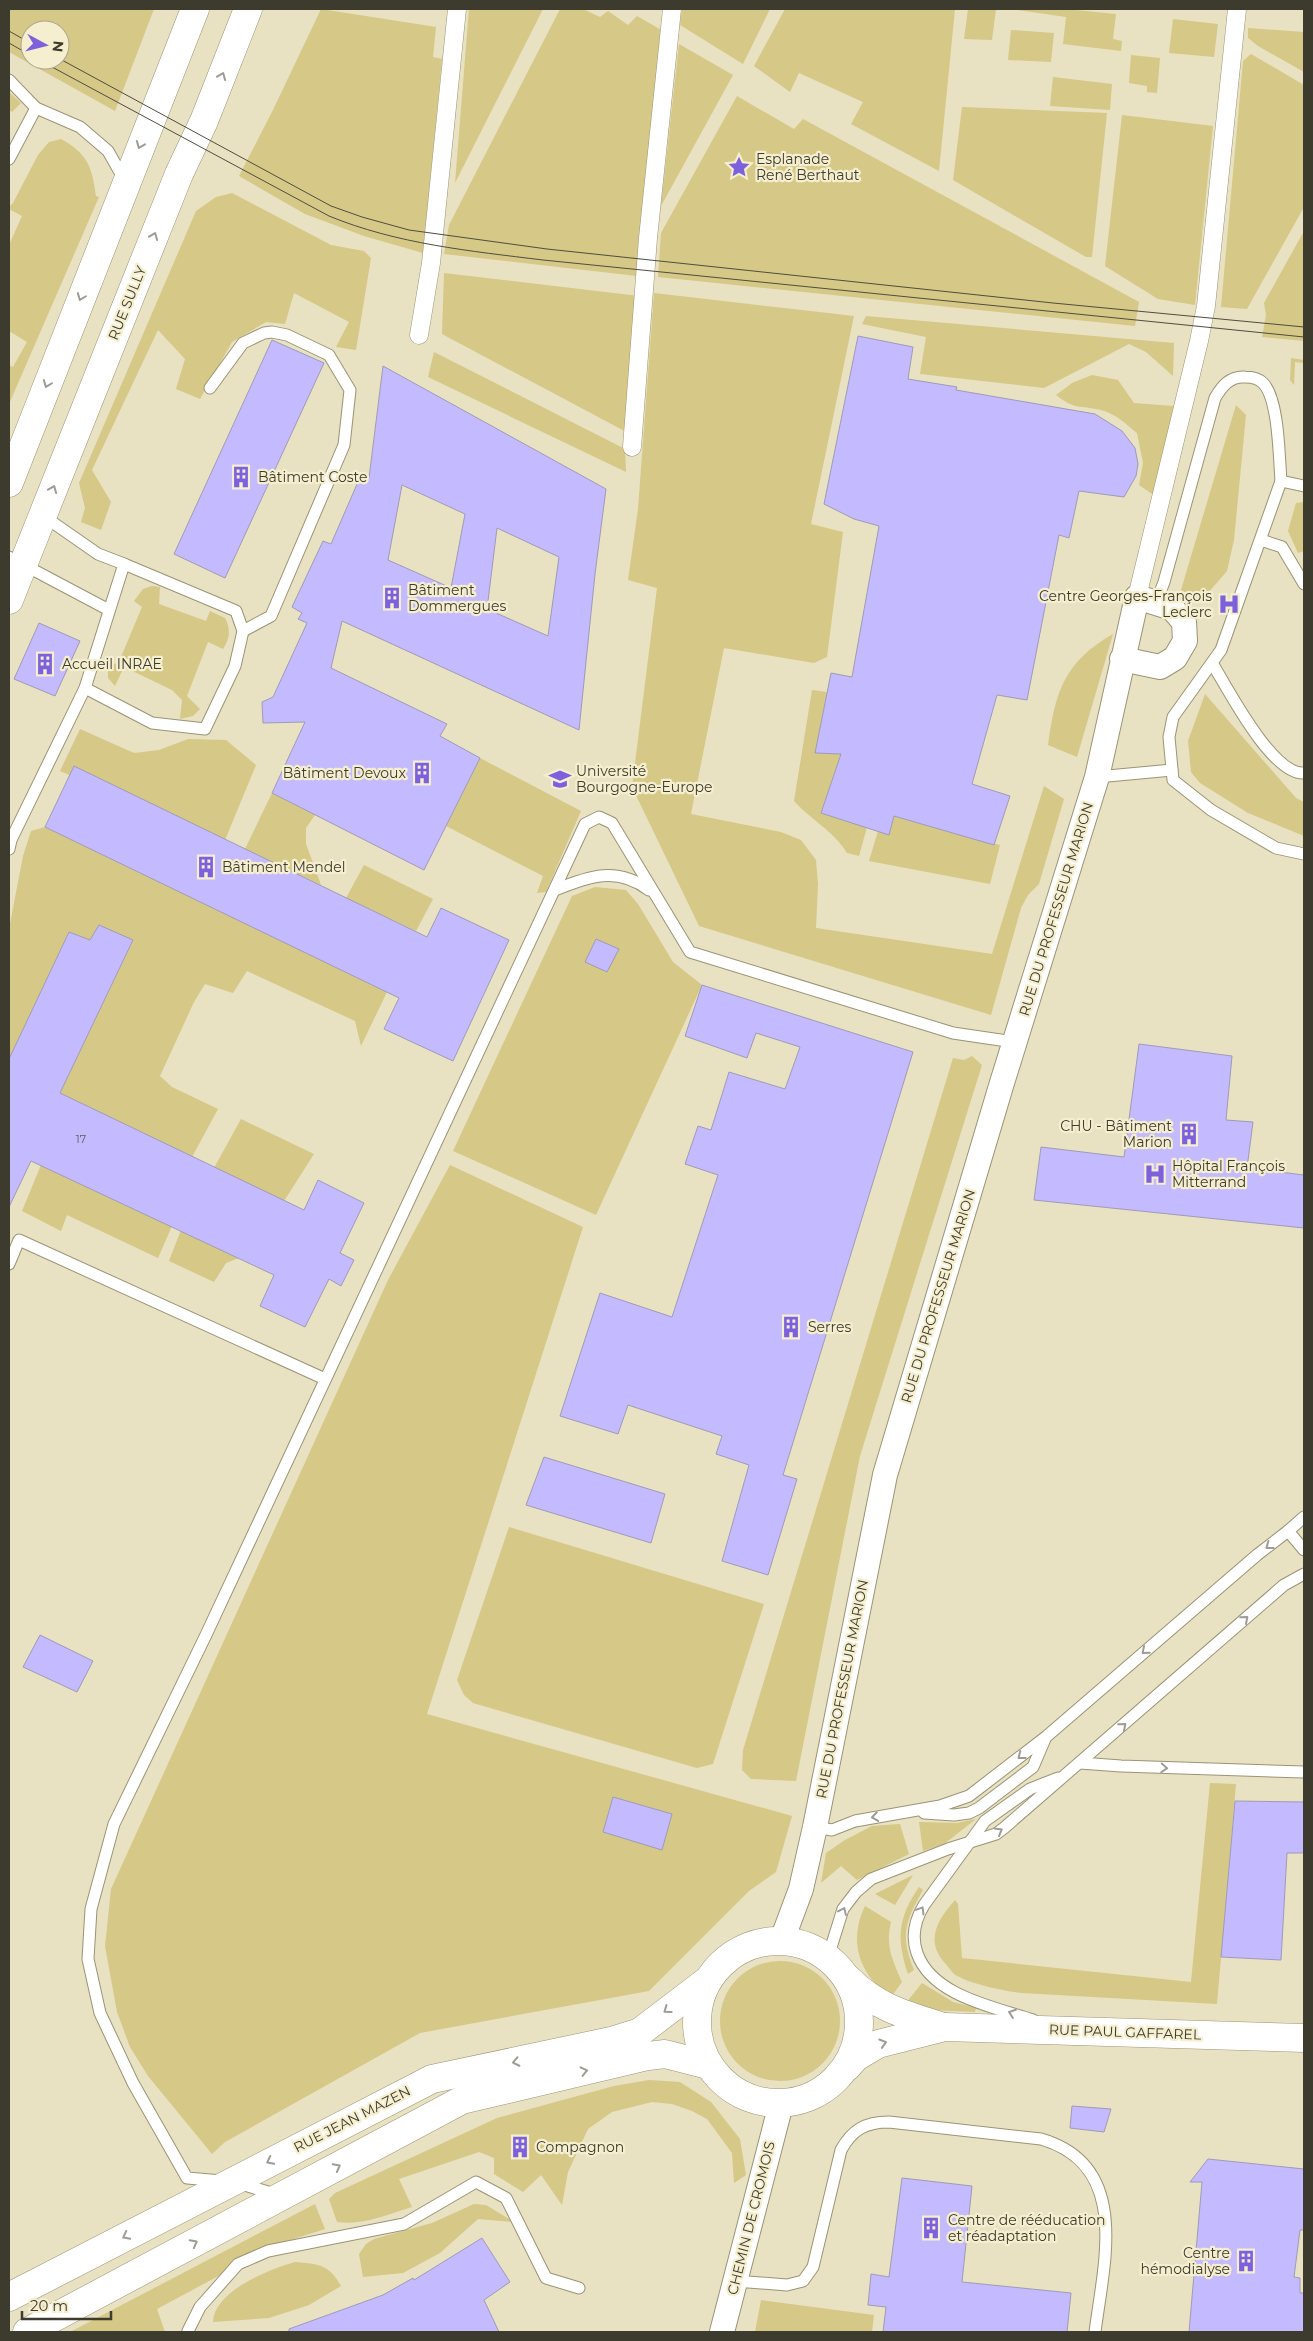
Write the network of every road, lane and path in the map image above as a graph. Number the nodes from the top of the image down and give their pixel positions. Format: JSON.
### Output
{"nodes":[{"id":1,"x":195,"y":9,"type":"edge"},
{"id":2,"x":248,"y":9,"type":"edge"},
{"id":3,"x":457,"y":9,"type":"edge"},
{"id":4,"x":672,"y":9,"type":"edge"},
{"id":5,"x":1237,"y":9,"type":"edge"},
{"id":6,"x":9,"y":80,"type":"edge"},
{"id":7,"x":36,"y":108,"type":"junction"},
{"id":8,"x":9,"y":159,"type":"edge"},
{"id":9,"x":126,"y":182,"type":"junction"},
{"id":10,"x":419,"y":335,"type":"dead end"},
{"id":11,"x":210,"y":388,"type":"dead end"},
{"id":12,"x":632,"y":447,"type":"dead end"},
{"id":13,"x":1281,"y":481,"type":"junction"},
{"id":14,"x":9,"y":483,"type":"edge"},
{"id":15,"x":1304,"y":486,"type":"edge"},
{"id":16,"x":42,"y":516,"type":"junction"},
{"id":17,"x":1261,"y":540,"type":"junction"},
{"id":18,"x":16,"y":560,"type":"edge"},
{"id":19,"x":124,"y":564,"type":"junction"},
{"id":20,"x":1304,"y":584,"type":"edge"},
{"id":21,"x":9,"y":600,"type":"edge"},
{"id":22,"x":1147,"y":600,"type":"junction"},
{"id":23,"x":109,"y":610,"type":"junction"},
{"id":24,"x":243,"y":631,"type":"junction"},
{"id":25,"x":1122,"y":659,"type":"junction"},
{"id":26,"x":1212,"y":663,"type":"junction"},
{"id":27,"x":85,"y":688,"type":"junction"},
{"id":28,"x":1172,"y":770,"type":"junction"},
{"id":29,"x":1304,"y":773,"type":"edge"},
{"id":30,"x":1097,"y":777,"type":"junction"},
{"id":31,"x":9,"y":849,"type":"edge"},
{"id":32,"x":1304,"y":854,"type":"edge"},
{"id":33,"x":555,"y":890,"type":"junction"},
{"id":34,"x":655,"y":894,"type":"junction"},
{"id":35,"x":1014,"y":1042,"type":"junction"},
{"id":36,"x":9,"y":1264,"type":"edge"},
{"id":37,"x":325,"y":1379,"type":"junction"},
{"id":38,"x":1304,"y":1517,"type":"edge"},
{"id":39,"x":1288,"y":1531,"type":"junction"},
{"id":40,"x":1304,"y":1550,"type":"edge"},
{"id":41,"x":1304,"y":1574,"type":"edge"},
{"id":42,"x":1080,"y":1763,"type":"junction"},
{"id":43,"x":1304,"y":1772,"type":"edge"},
{"id":44,"x":1065,"y":1775,"type":"junction"},
{"id":45,"x":815,"y":1827,"type":"junction"},
{"id":46,"x":969,"y":1842,"type":"junction"},
{"id":47,"x":782,"y":1940,"type":"junction"},
{"id":48,"x":828,"y":1957,"type":"junction"},
{"id":49,"x":846,"y":1978,"type":"junction"},
{"id":50,"x":707,"y":1982,"type":"junction"},
{"id":51,"x":945,"y":2027,"type":"junction"},
{"id":52,"x":1058,"y":2029,"type":"junction"},
{"id":53,"x":1304,"y":2038,"type":"edge"},
{"id":54,"x":708,"y":2065,"type":"junction"},
{"id":55,"x":844,"y":2070,"type":"junction"},
{"id":56,"x":781,"y":2104,"type":"junction"},
{"id":57,"x":231,"y":2181,"type":"junction"},
{"id":58,"x":282,"y":2196,"type":"junction"},
{"id":59,"x":735,"y":2281,"type":"junction"},
{"id":60,"x":579,"y":2288,"type":"dead end"},
{"id":61,"x":9,"y":2297,"type":"edge"},
{"id":62,"x":188,"y":2331,"type":"dead end"},
{"id":63,"x":27,"y":2332,"type":"edge"},
{"id":64,"x":722,"y":2332,"type":"edge"},
{"id":65,"x":1095,"y":2332,"type":"edge"}],
"edges":[{"from":1,"to":9,"type":"street","one_way":true},
{"from":16,"to":2,"type":"street","name":"RUE SULLY","one_way":true},
{"from":3,"to":10,"type":"street"},
{"from":4,"to":12,"type":"street"},
{"from":5,"to":22,"type":"street","name":"RUE DU PROFESSEUR MARION"},
{"from":6,"to":7,"type":"lane"},
{"from":7,"to":8,"type":"lane"},
{"from":7,"to":9,"type":"lane"},
{"from":9,"to":14,"type":"street","one_way":true},
{"from":11,"to":24,"type":"lane"},
{"from":13,"to":15,"type":"lane"},
{"from":13,"to":17,"type":"lane"},
{"from":13,"to":22,"type":"lane"},
{"from":16,"to":18,"type":"street","name":"RUE SULLY"},
{"from":16,"to":19,"type":"lane"},
{"from":17,"to":20,"type":"lane"},
{"from":17,"to":26,"type":"lane"},
{"from":18,"to":21,"type":"street","name":"RUE SULLY"},
{"from":18,"to":23,"type":"lane"},
{"from":19,"to":23,"type":"lane"},
{"from":19,"to":24,"type":"lane"},
{"from":22,"to":25,"type":"street","name":"RUE DU PROFESSEUR MARION"},
{"from":22,"to":25,"type":"street"},
{"from":23,"to":27,"type":"lane"},
{"from":24,"to":27,"type":"lane"},
{"from":25,"to":30,"type":"street","name":"RUE DU PROFESSEUR MARION"},
{"from":26,"to":28,"type":"lane"},
{"from":26,"to":29,"type":"lane"},
{"from":27,"to":31,"type":"lane"},
{"from":28,"to":30,"type":"lane"},
{"from":28,"to":32,"type":"lane"},
{"from":30,"to":35,"type":"street","name":"RUE DU PROFESSEUR MARION"},
{"from":33,"to":34,"type":"lane"},
{"from":33,"to":34,"type":"lane"},
{"from":33,"to":37,"type":"lane"},
{"from":34,"to":35,"type":"lane"},
{"from":35,"to":45,"type":"street","name":"RUE DU PROFESSEUR MARION"},
{"from":36,"to":37,"type":"lane"},
{"from":37,"to":57,"type":"lane"},
{"from":38,"to":39,"type":"lane"},
{"from":39,"to":40,"type":"lane"},
{"from":39,"to":45,"type":"lane","one_way":true},
{"from":42,"to":41,"type":"lane","one_way":true},
{"from":42,"to":43,"type":"lane","one_way":true},
{"from":42,"to":44,"type":"lane"},
{"from":46,"to":44,"type":"lane","one_way":true},
{"from":44,"to":46,"type":"lane"},
{"from":45,"to":47,"type":"street","name":"RUE DU PROFESSEUR MARION"},
{"from":48,"to":46,"type":"lane","one_way":true},
{"from":52,"to":46,"type":"lane","one_way":true},
{"from":47,"to":48,"type":"street"},
{"from":47,"to":50,"type":"street"},
{"from":48,"to":49,"type":"street"},
{"from":49,"to":51,"type":"street"},
{"from":49,"to":55,"type":"street"},
{"from":50,"to":54,"type":"street"},
{"from":50,"to":57,"type":"street","name":"RUE JEAN MAZEN","one_way":true},
{"from":51,"to":52,"type":"street","name":"RUE PAUL GAFFAREL"},
{"from":55,"to":51,"type":"street","one_way":true},
{"from":52,"to":53,"type":"street","name":"RUE PAUL GAFFAREL"},
{"from":54,"to":56,"type":"street"},
{"from":58,"to":54,"type":"street","one_way":true},
{"from":55,"to":56,"type":"street"},
{"from":56,"to":59,"type":"street","name":"CHEMIN DE CROMOIS"},
{"from":57,"to":58,"type":"lane"},
{"from":57,"to":61,"type":"street","name":"RUE JEAN MAZEN","one_way":true},
{"from":63,"to":58,"type":"street","one_way":true},
{"from":59,"to":64,"type":"street","name":"CHEMIN DE CROMOIS"},
{"from":59,"to":65,"type":"lane"},
{"from":60,"to":62,"type":"lane"}]}
